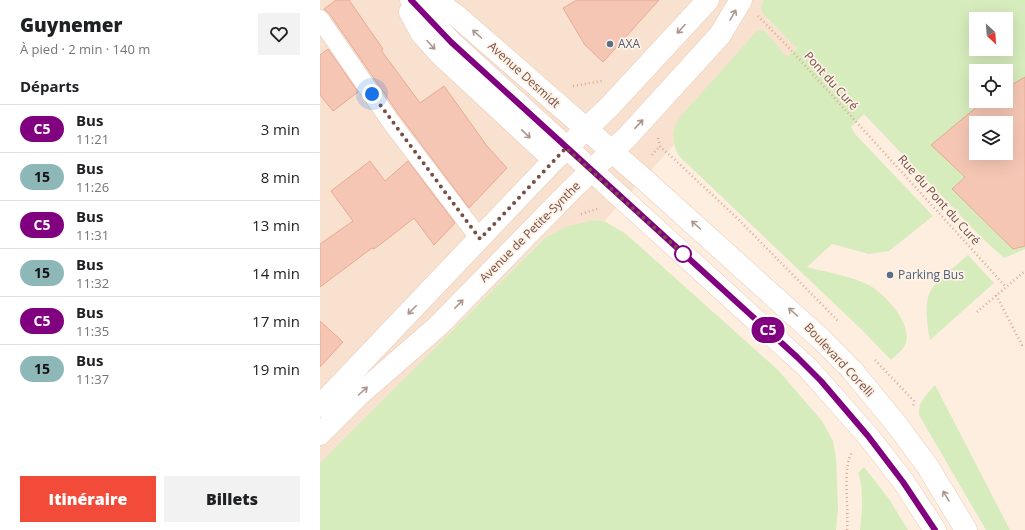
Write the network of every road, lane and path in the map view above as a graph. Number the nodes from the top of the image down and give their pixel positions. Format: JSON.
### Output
{"nodes":[{"id":1,"x":404,"y":0,"type":"edge"},
{"id":2,"x":411,"y":0,"type":"edge"},
{"id":3,"x":435,"y":0,"type":"edge"},
{"id":4,"x":708,"y":0,"type":"edge"},
{"id":5,"x":749,"y":8,"type":"edge"},
{"id":6,"x":320,"y":19,"type":"edge"},
{"id":7,"x":858,"y":125,"type":"joint"},
{"id":8,"x":585,"y":129,"type":"junction"},
{"id":9,"x":657,"y":134,"type":"dead end"},
{"id":10,"x":612,"y":152,"type":"junction"},
{"id":11,"x":560,"y":154,"type":"junction"},
{"id":12,"x":591,"y":170,"type":"junction"},
{"id":13,"x":604,"y":207,"type":"dead end"},
{"id":14,"x":579,"y":215,"type":"dead end"},
{"id":15,"x":480,"y":239,"type":"junction"},
{"id":16,"x":1025,"y":271,"type":"edge"},
{"id":17,"x":1006,"y":287,"type":"junction"},
{"id":18,"x":996,"y":296,"type":"junction"},
{"id":19,"x":977,"y":312,"type":"dead end"},
{"id":20,"x":839,"y":322,"type":"dead end"},
{"id":21,"x":1025,"y":345,"type":"edge"},
{"id":22,"x":871,"y":355,"type":"dead end"},
{"id":23,"x":897,"y":383,"type":"dead end"},
{"id":24,"x":324,"y":408,"type":"edge"},
{"id":25,"x":320,"y":434,"type":"edge"},
{"id":26,"x":855,"y":448,"type":"dead end"},
{"id":27,"x":847,"y":530,"type":"edge"},
{"id":28,"x":934,"y":530,"type":"edge"},
{"id":29,"x":966,"y":530,"type":"edge"}],
"edges":[{"from":1,"to":11,"type":"main road","name":"Avenue Desmidt","one_way":true},
{"from":2,"to":11,"type":"main road","name":"Avenue Desmidt"},
{"from":8,"to":3,"type":"main road","name":"Avenue Desmidt","one_way":true},
{"from":4,"to":8,"type":"main road","name":"Avenue de Petite-Synthe","one_way":true},
{"from":5,"to":7,"type":"path","name":"Pont du Curé"},
{"from":10,"to":5,"type":"main road","name":"Avenue de Petite-Synthe","one_way":true},
{"from":6,"to":15,"type":"street"},
{"from":7,"to":17,"type":"path","name":"Rue du Pont du Curé"},
{"from":8,"to":10,"type":"main road","name":"Avenue Desmidt"},
{"from":8,"to":11,"type":"main road","name":"Avenue de Petite-Synthe"},
{"from":9,"to":20,"type":"path"},
{"from":10,"to":12,"type":"main road","name":"Avenue de Petite-Synthe"},
{"from":29,"to":10,"type":"main road","name":"Boulevard Corelli","one_way":true},
{"from":11,"to":12,"type":"main road","name":"Avenue Desmidt"},
{"from":11,"to":15,"type":"main road","name":"Avenue de Petite-Synthe"},
{"from":24,"to":12,"type":"main road","name":"Avenue de Petite-Synthe","one_way":true},
{"from":12,"to":28,"type":"main road"},
{"from":13,"to":14,"type":"path"},
{"from":15,"to":24,"type":"main road","name":"Avenue de Petite-Synthe","one_way":true},
{"from":16,"to":17,"type":"path"},
{"from":17,"to":18,"type":"path"},
{"from":18,"to":19,"type":"path"},
{"from":18,"to":21,"type":"path"},
{"from":22,"to":23,"type":"path"},
{"from":24,"to":25,"type":"main road","name":"Avenue de Petite-Synthe"},
{"from":26,"to":27,"type":"path"}]}
